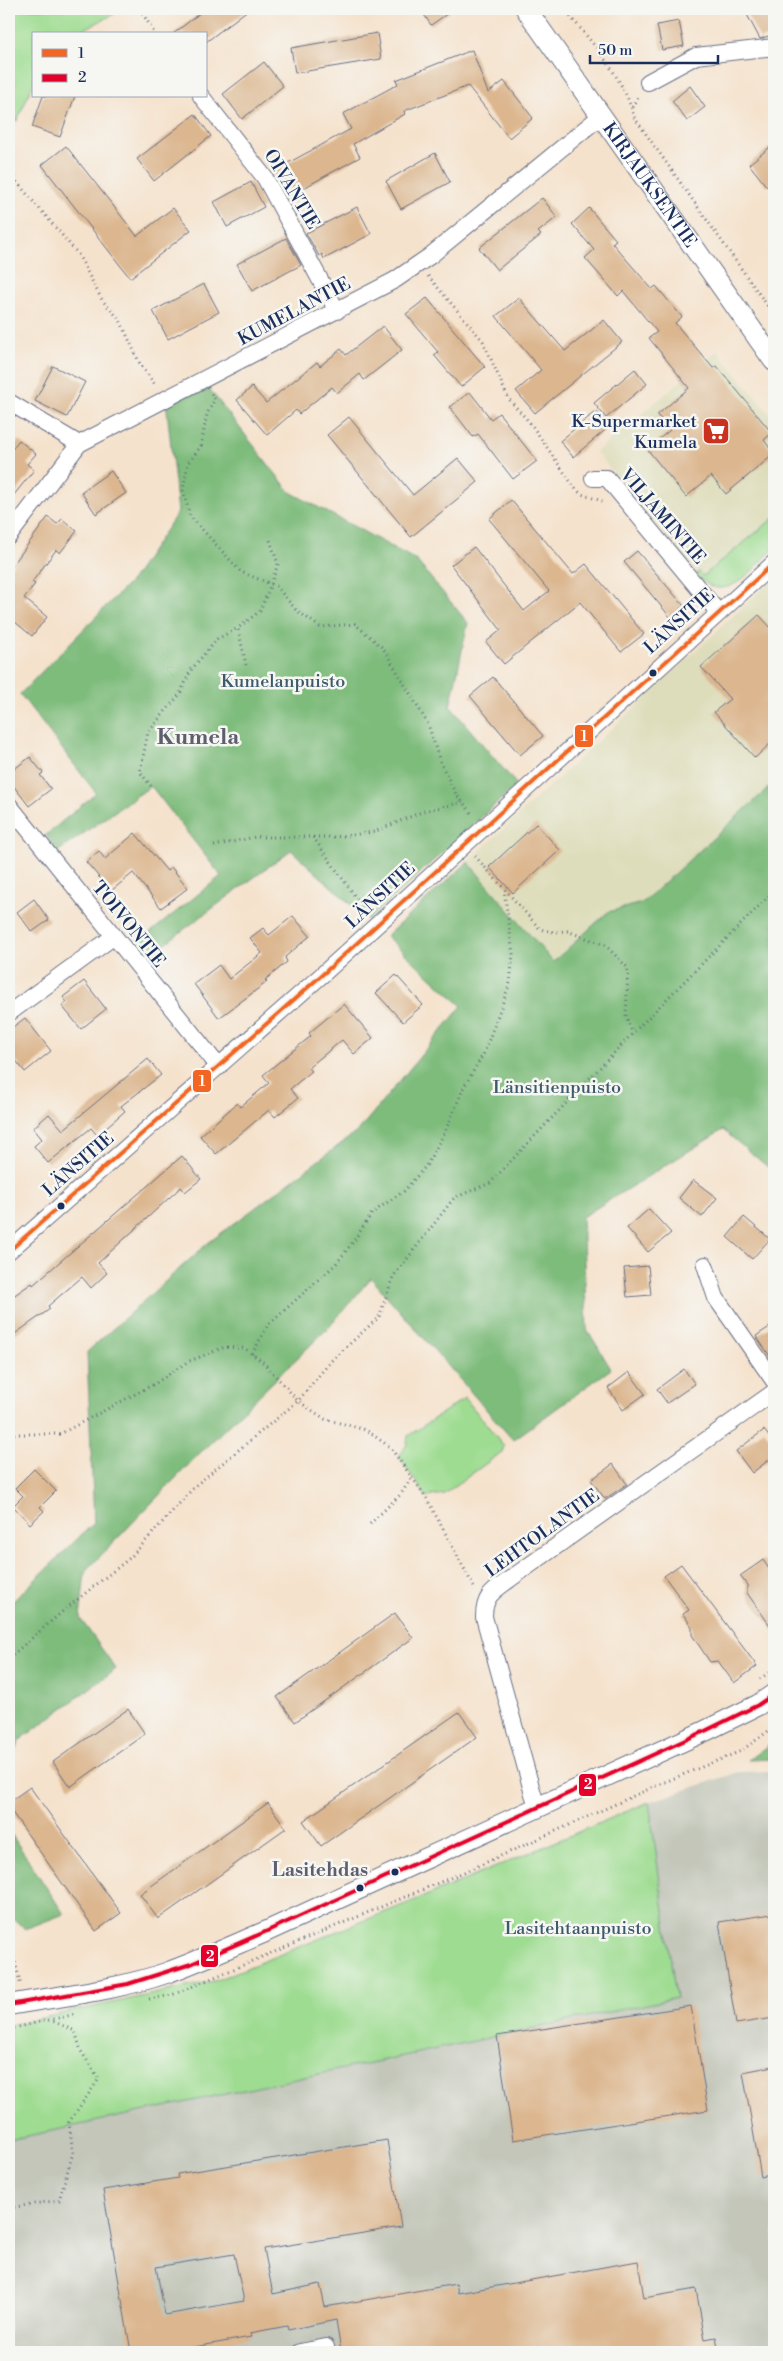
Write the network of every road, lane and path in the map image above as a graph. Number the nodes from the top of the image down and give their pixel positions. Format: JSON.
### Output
{"nodes":[{"id":1,"x":140,"y":9,"type":"edge"},
{"id":2,"x":526,"y":9,"type":"edge"},
{"id":3,"x":564,"y":9,"type":"edge"},
{"id":4,"x":154,"y":32,"type":"edge"},
{"id":5,"x":774,"y":48,"type":"edge"},
{"id":6,"x":648,"y":82,"type":"dead end"},
{"id":7,"x":203,"y":98,"type":"edge"},
{"id":8,"x":602,"y":116,"type":"junction"},
{"id":9,"x":9,"y":158,"type":"edge"},
{"id":10,"x":418,"y":264,"type":"junction"},
{"id":11,"x":337,"y":311,"type":"junction"},
{"id":12,"x":774,"y":315,"type":"edge"},
{"id":13,"x":774,"y":361,"type":"edge"},
{"id":14,"x":203,"y":381,"type":"junction"},
{"id":15,"x":166,"y":400,"type":"junction"},
{"id":16,"x":9,"y":402,"type":"edge"},
{"id":17,"x":80,"y":444,"type":"junction"},
{"id":18,"x":564,"y":470,"type":"dead end"},
{"id":19,"x":593,"y":478,"type":"dead end"},
{"id":20,"x":9,"y":536,"type":"edge"},
{"id":21,"x":270,"y":540,"type":"dead end"},
{"id":22,"x":774,"y":563,"type":"edge"},
{"id":23,"x":271,"y":584,"type":"junction"},
{"id":24,"x":718,"y":612,"type":"junction"},
{"id":25,"x":238,"y":628,"type":"junction"},
{"id":26,"x":246,"y":665,"type":"dead end"},
{"id":27,"x":151,"y":786,"type":"dead end"},
{"id":28,"x":462,"y":802,"type":"junction"},
{"id":29,"x":9,"y":805,"type":"edge"},
{"id":30,"x":484,"y":827,"type":"junction"},
{"id":31,"x":313,"y":837,"type":"junction"},
{"id":32,"x":465,"y":844,"type":"junction"},
{"id":33,"x":214,"y":846,"type":"dead end"},
{"id":34,"x":504,"y":890,"type":"junction"},
{"id":35,"x":774,"y":891,"type":"edge"},
{"id":36,"x":376,"y":926,"type":"junction"},
{"id":37,"x":113,"y":937,"type":"junction"},
{"id":38,"x":9,"y":1013,"type":"edge"},
{"id":39,"x":632,"y":1033,"type":"junction"},
{"id":40,"x":219,"y":1067,"type":"junction"},
{"id":41,"x":9,"y":1251,"type":"edge"},
{"id":42,"x":705,"y":1264,"type":"dead end"},
{"id":43,"x":252,"y":1354,"type":"junction"},
{"id":44,"x":774,"y":1381,"type":"edge"},
{"id":45,"x":774,"y":1392,"type":"edge"},
{"id":46,"x":298,"y":1401,"type":"junction"},
{"id":47,"x":9,"y":1434,"type":"edge"},
{"id":48,"x":412,"y":1477,"type":"junction"},
{"id":49,"x":370,"y":1524,"type":"dead end"},
{"id":50,"x":484,"y":1604,"type":"junction"},
{"id":51,"x":9,"y":1658,"type":"edge"},
{"id":52,"x":774,"y":1694,"type":"edge"},
{"id":53,"x":774,"y":1727,"type":"edge"},
{"id":54,"x":538,"y":1808,"type":"junction"},
{"id":55,"x":9,"y":1938,"type":"edge"},
{"id":56,"x":144,"y":2000,"type":"dead end"},
{"id":57,"x":16,"y":2004,"type":"edge"},
{"id":58,"x":78,"y":2014,"type":"dead end"},
{"id":59,"x":50,"y":2020,"type":"junction"},
{"id":60,"x":28,"y":2026,"type":"junction"},
{"id":61,"x":9,"y":2029,"type":"edge"},
{"id":62,"x":9,"y":2208,"type":"edge"},
{"id":63,"x":326,"y":2350,"type":"edge"},
{"id":64,"x":300,"y":2352,"type":"edge"}],
"edges":[{"from":1,"to":4,"type":"path"},
{"from":2,"to":8,"type":"street","name":"KIRJAUKSENTIE"},
{"from":3,"to":12,"type":"path"},
{"from":5,"to":6,"type":"street"},
{"from":7,"to":11,"type":"street","name":"OIVANTIE"},
{"from":8,"to":10,"type":"street","name":"KUMELANTIE"},
{"from":8,"to":13,"type":"street","name":"KIRJAUKSENTIE"},
{"from":9,"to":15,"type":"path"},
{"from":10,"to":11,"type":"street","name":"KUMELANTIE"},
{"from":10,"to":18,"type":"path"},
{"from":11,"to":14,"type":"street","name":"KUMELANTIE"},
{"from":14,"to":15,"type":"street","name":"KUMELANTIE"},
{"from":14,"to":23,"type":"path"},
{"from":15,"to":17,"type":"street","name":"KUMELANTIE"},
{"from":16,"to":17,"type":"street"},
{"from":17,"to":20,"type":"street","name":"KUMELANTIE"},
{"from":19,"to":24,"type":"street","name":"VILJAMINTIE"},
{"from":21,"to":23,"type":"path"},
{"from":22,"to":24,"type":"street","name":"LÄNSITIE"},
{"from":23,"to":25,"type":"path"},
{"from":23,"to":28,"type":"path"},
{"from":24,"to":30,"type":"street","name":"LÄNSITIE"},
{"from":25,"to":26,"type":"path"},
{"from":25,"to":27,"type":"path"},
{"from":28,"to":30,"type":"path"},
{"from":28,"to":31,"type":"path"},
{"from":29,"to":37,"type":"street","name":"TOIVONTIE"},
{"from":30,"to":32,"type":"street","name":"LÄNSITIE"},
{"from":31,"to":33,"type":"path"},
{"from":31,"to":36,"type":"path"},
{"from":32,"to":34,"type":"path"},
{"from":32,"to":36,"type":"street","name":"LÄNSITIE"},
{"from":34,"to":39,"type":"path"},
{"from":34,"to":43,"type":"path"},
{"from":35,"to":39,"type":"path"},
{"from":36,"to":40,"type":"street","name":"LÄNSITIE"},
{"from":37,"to":38,"type":"street"},
{"from":37,"to":40,"type":"street","name":"TOIVONTIE"},
{"from":39,"to":46,"type":"path"},
{"from":40,"to":41,"type":"street","name":"LÄNSITIE"},
{"from":42,"to":44,"type":"street"},
{"from":43,"to":46,"type":"path"},
{"from":43,"to":47,"type":"path"},
{"from":45,"to":50,"type":"street","name":"LEHTOLANTIE"},
{"from":46,"to":48,"type":"path"},
{"from":46,"to":51,"type":"path"},
{"from":48,"to":49,"type":"path"},
{"from":48,"to":50,"type":"path"},
{"from":50,"to":54,"type":"street","name":"LEHTOLANTIE"},
{"from":52,"to":54,"type":"street"},
{"from":53,"to":56,"type":"path"},
{"from":54,"to":57,"type":"street"},
{"from":55,"to":57,"type":"path"},
{"from":57,"to":60,"type":"path"},
{"from":58,"to":59,"type":"path"},
{"from":59,"to":60,"type":"path"},
{"from":59,"to":62,"type":"path"},
{"from":60,"to":61,"type":"path"},
{"from":63,"to":64,"type":"street"}]}
